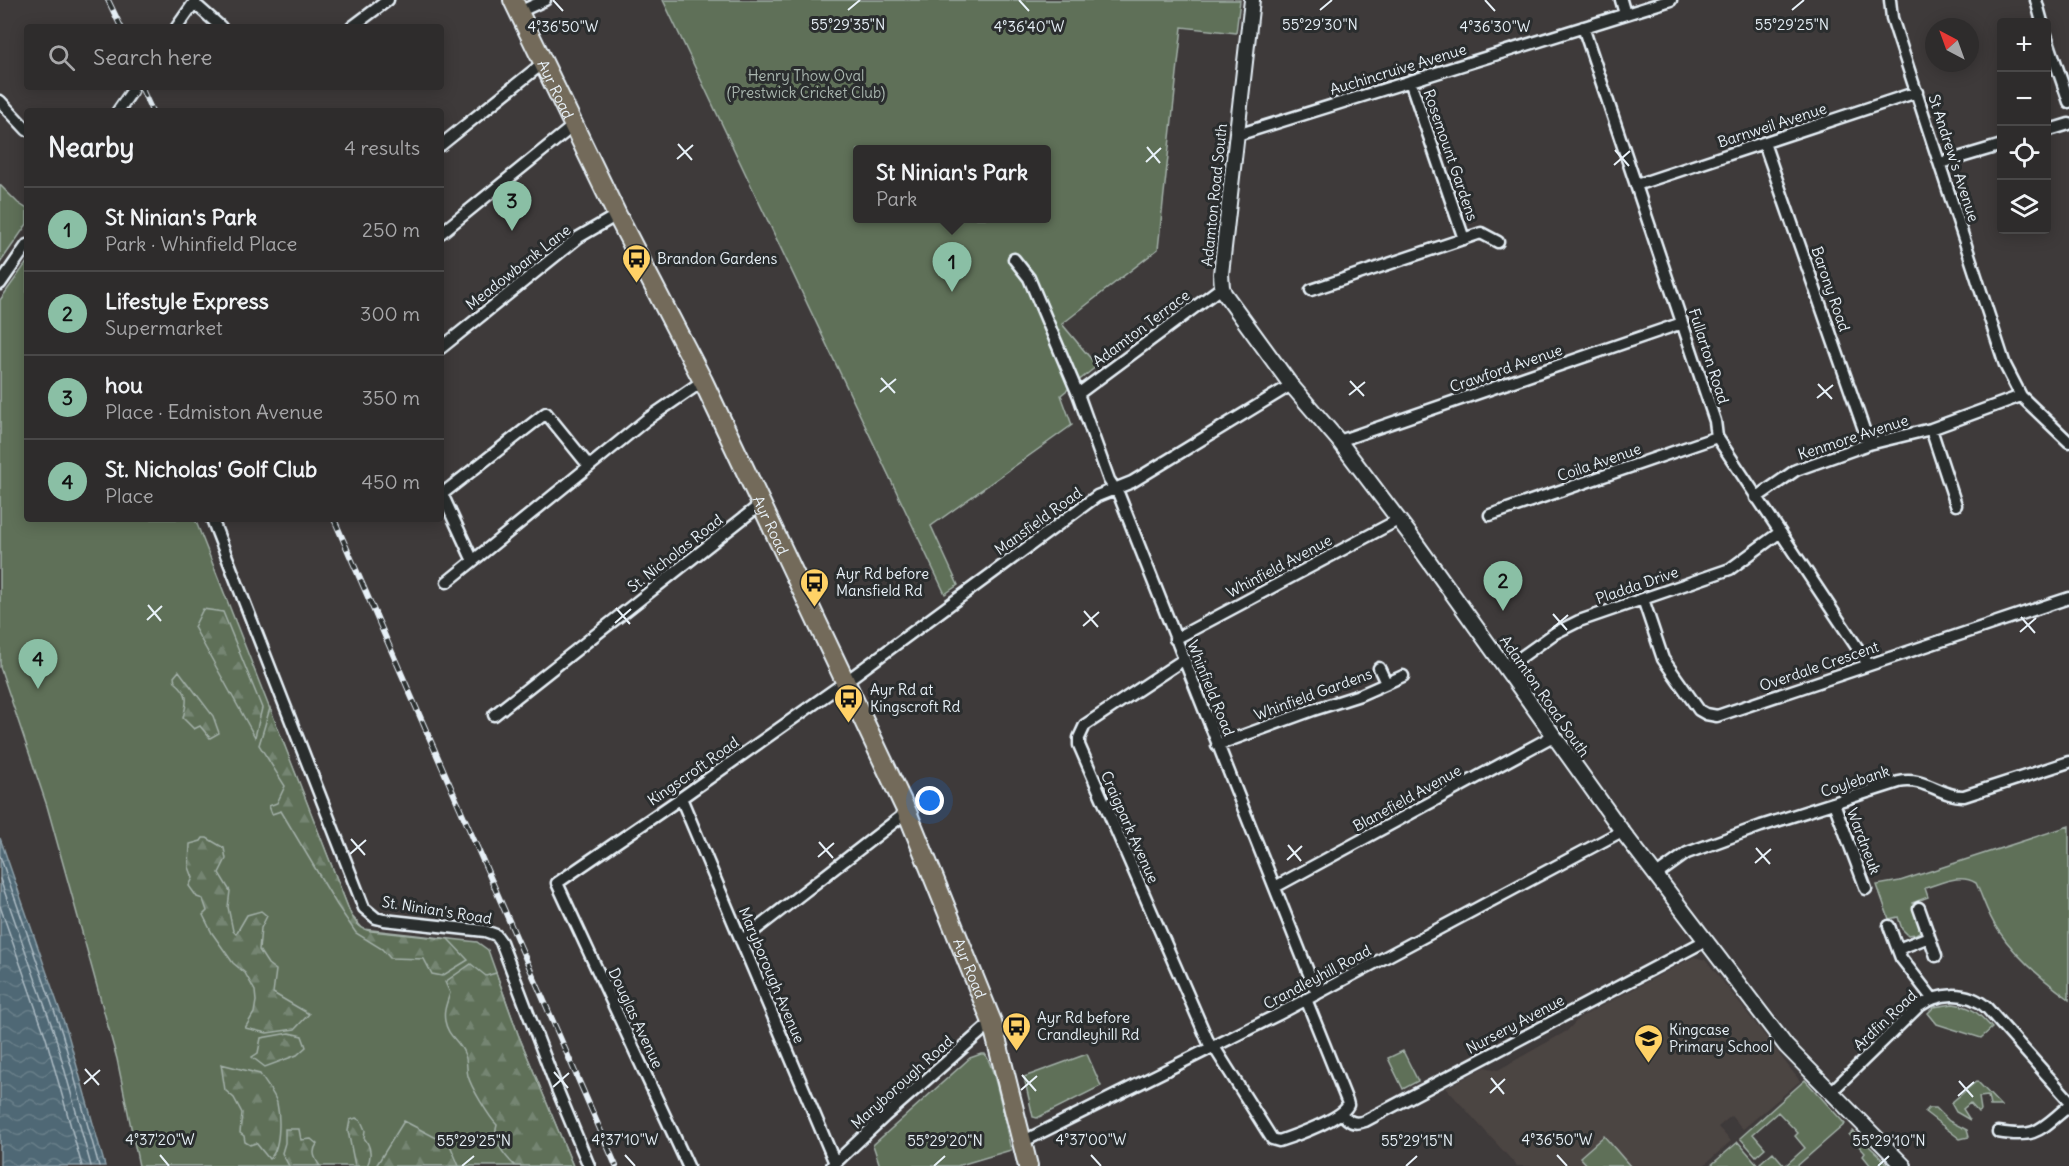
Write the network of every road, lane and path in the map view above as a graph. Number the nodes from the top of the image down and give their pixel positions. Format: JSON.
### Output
{"nodes":[{"id":1,"x":388,"y":0,"type":"edge"},
{"id":2,"x":545,"y":0,"type":"edge"},
{"id":3,"x":1252,"y":0,"type":"edge"},
{"id":4,"x":1621,"y":0,"type":"edge"},
{"id":5,"x":1671,"y":0,"type":"edge"},
{"id":6,"x":1890,"y":0,"type":"edge"},
{"id":7,"x":2036,"y":0,"type":"edge"},
{"id":8,"x":195,"y":1,"type":"edge"},
{"id":9,"x":516,"y":6,"type":"edge"},
{"id":10,"x":1625,"y":14,"type":"junction"},
{"id":11,"x":2042,"y":18,"type":"edge"},
{"id":12,"x":179,"y":24,"type":"edge"},
{"id":13,"x":218,"y":24,"type":"edge"},
{"id":14,"x":356,"y":24,"type":"edge"},
{"id":15,"x":1583,"y":27,"type":"junction"},
{"id":16,"x":2051,"y":50,"type":"edge"},
{"id":17,"x":543,"y":63,"type":"junction"},
{"id":18,"x":1410,"y":81,"type":"junction"},
{"id":19,"x":132,"y":91,"type":"dead end"},
{"id":20,"x":1917,"y":92,"type":"junction"},
{"id":21,"x":0,"y":101,"type":"edge"},
{"id":22,"x":2069,"y":102,"type":"edge"},
{"id":23,"x":120,"y":108,"type":"edge"},
{"id":24,"x":2069,"y":124,"type":"edge"},
{"id":25,"x":573,"y":126,"type":"junction"},
{"id":26,"x":24,"y":127,"type":"edge"},
{"id":27,"x":2051,"y":129,"type":"edge"},
{"id":28,"x":1237,"y":135,"type":"junction"},
{"id":29,"x":444,"y":143,"type":"edge"},
{"id":30,"x":1764,"y":144,"type":"junction"},
{"id":31,"x":1997,"y":146,"type":"edge"},
{"id":32,"x":1941,"y":164,"type":"junction"},
{"id":33,"x":1636,"y":185,"type":"junction"},
{"id":34,"x":617,"y":215,"type":"junction"},
{"id":35,"x":444,"y":231,"type":"edge"},
{"id":36,"x":1464,"y":238,"type":"junction"},
{"id":37,"x":1498,"y":242,"type":"dead end"},
{"id":38,"x":24,"y":248,"type":"edge"},
{"id":39,"x":1014,"y":258,"type":"dead end"},
{"id":40,"x":0,"y":284,"type":"edge"},
{"id":41,"x":1222,"y":287,"type":"junction"},
{"id":42,"x":1311,"y":290,"type":"dead end"},
{"id":43,"x":1682,"y":323,"type":"junction"},
{"id":44,"x":444,"y":346,"type":"edge"},
{"id":45,"x":703,"y":381,"type":"junction"},
{"id":46,"x":1291,"y":385,"type":"junction"},
{"id":47,"x":1078,"y":394,"type":"junction"},
{"id":48,"x":2021,"y":396,"type":"junction"},
{"id":49,"x":1931,"y":429,"type":"junction"},
{"id":50,"x":1717,"y":437,"type":"junction"},
{"id":51,"x":1339,"y":441,"type":"junction"},
{"id":52,"x":2069,"y":442,"type":"edge"},
{"id":53,"x":1869,"y":444,"type":"junction"},
{"id":54,"x":589,"y":466,"type":"junction"},
{"id":55,"x":1116,"y":489,"type":"junction"},
{"id":56,"x":444,"y":492,"type":"edge"},
{"id":57,"x":444,"y":498,"type":"edge"},
{"id":58,"x":1755,"y":498,"type":"junction"},
{"id":59,"x":761,"y":504,"type":"junction"},
{"id":60,"x":1956,"y":505,"type":"dead end"},
{"id":61,"x":1490,"y":515,"type":"dead end"},
{"id":62,"x":1398,"y":520,"type":"junction"},
{"id":63,"x":213,"y":522,"type":"edge"},
{"id":64,"x":1779,"y":533,"type":"junction"},
{"id":65,"x":473,"y":561,"type":"junction"},
{"id":66,"x":447,"y":582,"type":"dead end"},
{"id":67,"x":2069,"y":598,"type":"edge"},
{"id":68,"x":1643,"y":599,"type":"junction"},
{"id":69,"x":1175,"y":639,"type":"junction"},
{"id":70,"x":1183,"y":660,"type":"junction"},
{"id":71,"x":1868,"y":664,"type":"junction"},
{"id":72,"x":1379,"y":668,"type":"dead end"},
{"id":73,"x":1506,"y":668,"type":"junction"},
{"id":74,"x":1402,"y":676,"type":"dead end"},
{"id":75,"x":845,"y":682,"type":"junction"},
{"id":76,"x":1386,"y":683,"type":"junction"},
{"id":77,"x":494,"y":715,"type":"dead end"},
{"id":78,"x":1553,"y":736,"type":"junction"},
{"id":79,"x":1217,"y":745,"type":"junction"},
{"id":80,"x":2069,"y":762,"type":"edge"},
{"id":81,"x":681,"y":798,"type":"junction"},
{"id":82,"x":1834,"y":804,"type":"junction"},
{"id":83,"x":907,"y":812,"type":"junction"},
{"id":84,"x":1622,"y":831,"type":"junction"},
{"id":85,"x":1655,"y":876,"type":"junction"},
{"id":86,"x":557,"y":883,"type":"joint"},
{"id":87,"x":1275,"y":887,"type":"junction"},
{"id":88,"x":1866,"y":888,"type":"dead end"},
{"id":89,"x":1919,"y":908,"type":"dead end"},
{"id":90,"x":1889,"y":926,"type":"dead end"},
{"id":91,"x":1929,"y":937,"type":"junction"},
{"id":92,"x":741,"y":941,"type":"junction"},
{"id":93,"x":1705,"y":941,"type":"junction"},
{"id":94,"x":1898,"y":949,"type":"junction"},
{"id":95,"x":1936,"y":956,"type":"dead end"},
{"id":96,"x":1311,"y":997,"type":"junction"},
{"id":97,"x":1932,"y":998,"type":"junction"},
{"id":98,"x":992,"y":1022,"type":"junction"},
{"id":99,"x":1212,"y":1048,"type":"junction"},
{"id":100,"x":1831,"y":1092,"type":"junction"},
{"id":101,"x":2069,"y":1100,"type":"edge"},
{"id":102,"x":2069,"y":1106,"type":"edge"},
{"id":103,"x":1341,"y":1113,"type":"junction"},
{"id":104,"x":1998,"y":1132,"type":"dead end"},
{"id":105,"x":1022,"y":1142,"type":"junction"},
{"id":106,"x":833,"y":1165,"type":"edge"},
{"id":107,"x":589,"y":1166,"type":"edge"},
{"id":108,"x":688,"y":1166,"type":"edge"},
{"id":109,"x":1028,"y":1166,"type":"edge"},
{"id":110,"x":1904,"y":1166,"type":"edge"}],
"edges":[{"from":1,"to":14,"type":"street"},
{"from":2,"to":9,"type":"street"},
{"from":3,"to":28,"type":"street","name":"Adamton Road South"},
{"from":4,"to":10,"type":"street"},
{"from":5,"to":10,"type":"street","name":"Auchincruive Avenue"},
{"from":6,"to":20,"type":"street","name":"St Andrew's Avenue"},
{"from":7,"to":11,"type":"street"},
{"from":8,"to":12,"type":"street"},
{"from":8,"to":13,"type":"street"},
{"from":9,"to":17,"type":"main road","name":"Ayr Road"},
{"from":10,"to":15,"type":"street","name":"Auchincruive Avenue"},
{"from":15,"to":18,"type":"street","name":"Auchincruive Avenue"},
{"from":15,"to":33,"type":"street","name":"Fullarton Road"},
{"from":16,"to":22,"type":"street"},
{"from":17,"to":25,"type":"main road","name":"Ayr Road"},
{"from":17,"to":29,"type":"street"},
{"from":18,"to":28,"type":"street","name":"Auchincruive Avenue"},
{"from":18,"to":36,"type":"street","name":"Rosemount Gardens"},
{"from":19,"to":23,"type":"street"},
{"from":20,"to":30,"type":"street","name":"Barnweil Avenue"},
{"from":20,"to":32,"type":"street","name":"St Andrew's Avenue"},
{"from":21,"to":26,"type":"street"},
{"from":24,"to":27,"type":"street"},
{"from":25,"to":34,"type":"main road","name":"Ayr Road"},
{"from":25,"to":35,"type":"street"},
{"from":28,"to":41,"type":"street","name":"Adamton Road South"},
{"from":30,"to":33,"type":"street","name":"Barnweil Avenue"},
{"from":30,"to":53,"type":"street","name":"Barony Road"},
{"from":31,"to":32,"type":"street"},
{"from":32,"to":48,"type":"street","name":"St Andrew's Avenue"},
{"from":33,"to":43,"type":"street","name":"Fullarton Road"},
{"from":34,"to":44,"type":"street","name":"Meadowbank Lane"},
{"from":34,"to":45,"type":"main road","name":"Ayr Road"},
{"from":36,"to":37,"type":"street","name":"Rosemount Gardens"},
{"from":36,"to":42,"type":"street","name":"Rosemount Gardens"},
{"from":38,"to":40,"type":"street"},
{"from":39,"to":47,"type":"street","name":"Whinfield Road"},
{"from":41,"to":46,"type":"street","name":"Adamton Road South"},
{"from":41,"to":47,"type":"street","name":"Adamton Terrace"},
{"from":43,"to":50,"type":"street","name":"Fullarton Road"},
{"from":43,"to":51,"type":"street","name":"Crawford Avenue"},
{"from":45,"to":54,"type":"street"},
{"from":45,"to":59,"type":"main road","name":"Ayr Road"},
{"from":46,"to":51,"type":"street","name":"Adamton Road South"},
{"from":46,"to":55,"type":"street","name":"Mansfield Road"},
{"from":47,"to":55,"type":"street","name":"Whinfield Road"},
{"from":48,"to":49,"type":"street","name":"Kenmore Avenue"},
{"from":48,"to":52,"type":"street","name":"St Andrew's Avenue"},
{"from":49,"to":53,"type":"street","name":"Kenmore Avenue"},
{"from":49,"to":60,"type":"street","name":"Kenmore Avenue"},
{"from":50,"to":58,"type":"street","name":"Fullarton Road"},
{"from":50,"to":61,"type":"street","name":"Coila Avenue"},
{"from":51,"to":62,"type":"street","name":"Adamton Road South"},
{"from":53,"to":58,"type":"street","name":"Kenmore Avenue"},
{"from":54,"to":56,"type":"street"},
{"from":54,"to":65,"type":"street"},
{"from":55,"to":69,"type":"street","name":"Whinfield Road"},
{"from":55,"to":75,"type":"street","name":"Mansfield Road"},
{"from":57,"to":65,"type":"street"},
{"from":58,"to":64,"type":"street","name":"Fullarton Road"},
{"from":59,"to":75,"type":"main road","name":"Ayr Road"},
{"from":59,"to":77,"type":"street","name":"St. Nicholas Road"},
{"from":62,"to":69,"type":"street","name":"Whinfield Avenue"},
{"from":62,"to":73,"type":"street","name":"Adamton Road South"},
{"from":63,"to":107,"type":"street","name":"St. Ninian's Road"},
{"from":64,"to":68,"type":"street","name":"Pladda Drive"},
{"from":64,"to":71,"type":"street","name":"Fullarton Road"},
{"from":65,"to":66,"type":"street"},
{"from":67,"to":71,"type":"street","name":"Overdale Crescent"},
{"from":68,"to":71,"type":"street","name":"Overdale Crescent"},
{"from":68,"to":73,"type":"street","name":"Pladda Drive"},
{"from":69,"to":70,"type":"street","name":"Whinfield Road"},
{"from":70,"to":79,"type":"street","name":"Whinfield Road"},
{"from":70,"to":99,"type":"street","name":"Craigpark Avenue"},
{"from":72,"to":76,"type":"street","name":"Whinfield Gardens"},
{"from":73,"to":78,"type":"street","name":"Adamton Road South"},
{"from":74,"to":76,"type":"street","name":"Whinfield Gardens"},
{"from":75,"to":81,"type":"street","name":"Kingscroft Road"},
{"from":75,"to":83,"type":"main road","name":"Ayr Road"},
{"from":76,"to":79,"type":"street","name":"Whinfield Gardens"},
{"from":78,"to":84,"type":"street","name":"Adamton Road South"},
{"from":78,"to":87,"type":"street","name":"Blanefield Avenue"},
{"from":79,"to":87,"type":"street","name":"Whinfield Road"},
{"from":80,"to":82,"type":"street","name":"Coylebank"},
{"from":81,"to":86,"type":"street","name":"Kingscroft Road"},
{"from":81,"to":92,"type":"street","name":"Maryborough Avenue"},
{"from":82,"to":85,"type":"street","name":"Coylebank"},
{"from":82,"to":88,"type":"street","name":"Wardneuk"},
{"from":83,"to":92,"type":"street"},
{"from":83,"to":98,"type":"main road","name":"Ayr Road"},
{"from":84,"to":85,"type":"street","name":"Adamton Road South"},
{"from":84,"to":96,"type":"street","name":"Crandleyhill Road"},
{"from":85,"to":93,"type":"street","name":"Adamton Road South"},
{"from":86,"to":108,"type":"street","name":"Douglas Avenue"},
{"from":87,"to":96,"type":"street","name":"Whinfield Road"},
{"from":89,"to":91,"type":"street"},
{"from":90,"to":94,"type":"street"},
{"from":91,"to":94,"type":"street"},
{"from":91,"to":95,"type":"street"},
{"from":92,"to":106,"type":"street","name":"Maryborough Avenue"},
{"from":93,"to":100,"type":"street","name":"Adamton Road South"},
{"from":93,"to":103,"type":"street","name":"Nursery Avenue"},
{"from":94,"to":97,"type":"street"},
{"from":96,"to":99,"type":"street","name":"Crandleyhill Road"},
{"from":96,"to":103,"type":"street","name":"Whinfield Road"},
{"from":97,"to":100,"type":"street","name":"Ardfin Road"},
{"from":97,"to":101,"type":"street","name":"Ardfin Road"},
{"from":98,"to":105,"type":"main road","name":"Ayr Road"},
{"from":98,"to":106,"type":"street","name":"Maryborough Road"},
{"from":99,"to":103,"type":"street","name":"Craigpark Avenue"},
{"from":99,"to":105,"type":"street","name":"Crandleyhill Road"},
{"from":100,"to":110,"type":"street","name":"Adamton Road South"},
{"from":102,"to":104,"type":"street"},
{"from":105,"to":109,"type":"main road","name":"Ayr Road"}]}
